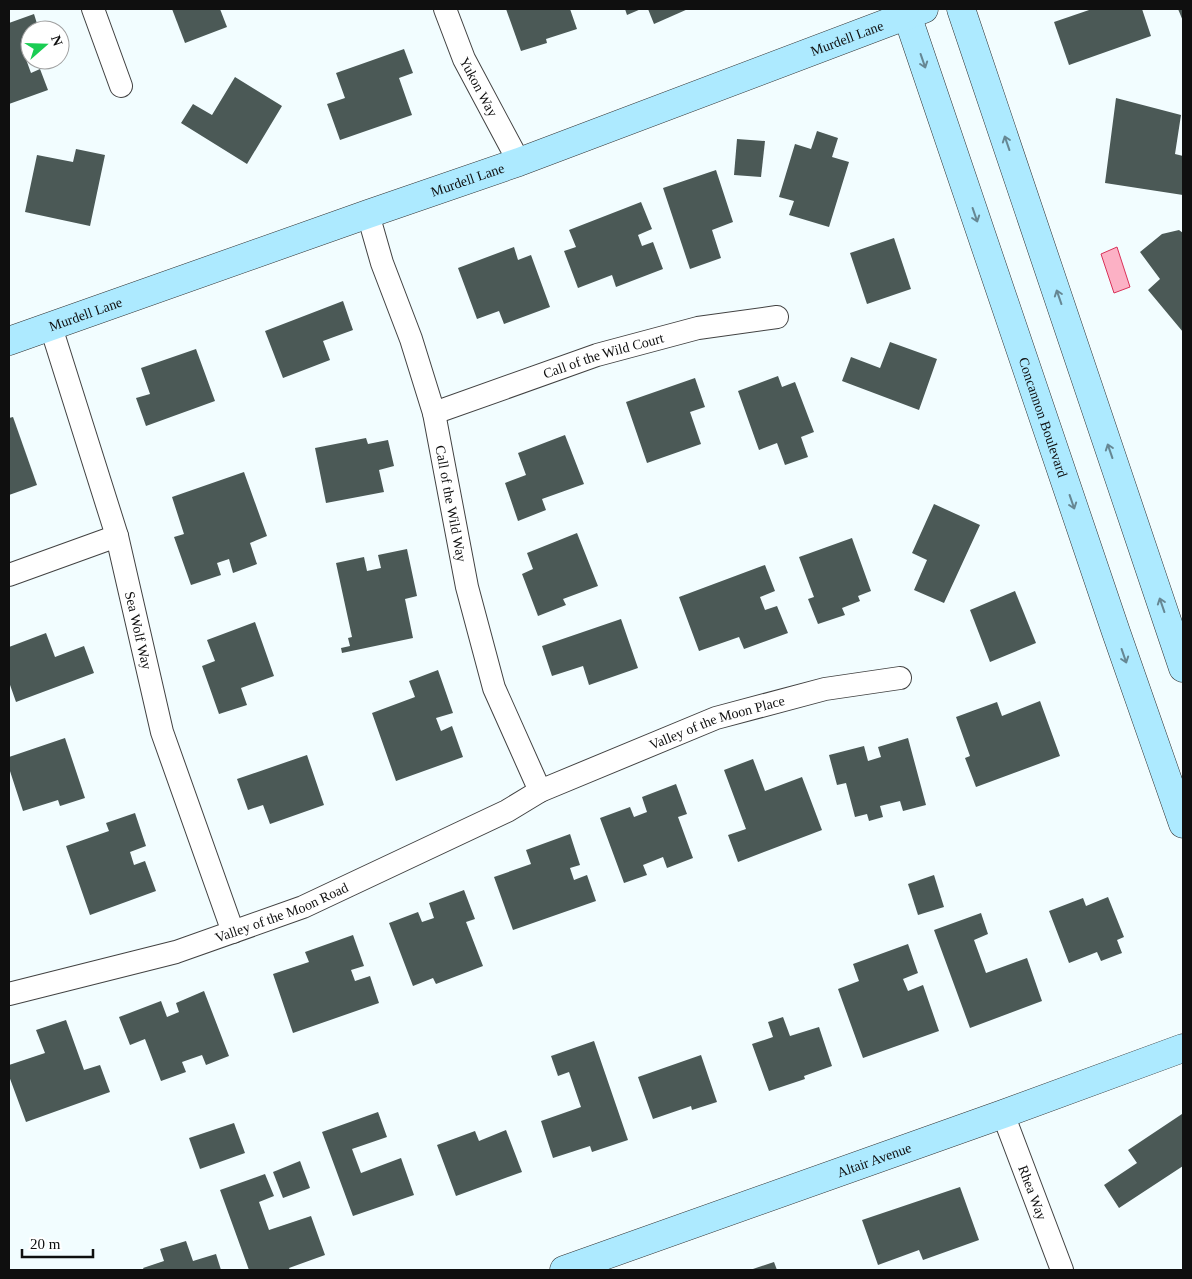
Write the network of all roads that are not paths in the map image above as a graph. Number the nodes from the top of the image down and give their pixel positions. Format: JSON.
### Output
{"nodes":[{"id":1,"x":93,"y":9,"type":"edge"},
{"id":2,"x":445,"y":9,"type":"edge"},
{"id":3,"x":961,"y":9,"type":"edge"},
{"id":4,"x":912,"y":11,"type":"edge"},
{"id":5,"x":121,"y":86,"type":"dead end"},
{"id":6,"x":519,"y":162,"type":"junction"},
{"id":7,"x":368,"y":214,"type":"junction"},
{"id":8,"x":777,"y":317,"type":"dead end"},
{"id":9,"x":51,"y":327,"type":"junction"},
{"id":10,"x":9,"y":341,"type":"edge"},
{"id":11,"x":434,"y":413,"type":"junction"},
{"id":12,"x":117,"y":536,"type":"junction"},
{"id":13,"x":9,"y":575,"type":"edge"},
{"id":14,"x":1183,"y":668,"type":"edge"},
{"id":15,"x":900,"y":678,"type":"dead end"},
{"id":16,"x":540,"y":791,"type":"junction"},
{"id":17,"x":1183,"y":824,"type":"edge"},
{"id":18,"x":233,"y":932,"type":"junction"},
{"id":19,"x":9,"y":994,"type":"edge"},
{"id":20,"x":1183,"y":1048,"type":"edge"},
{"id":21,"x":1004,"y":1114,"type":"junction"},
{"id":22,"x":564,"y":1270,"type":"edge"},
{"id":23,"x":1062,"y":1270,"type":"edge"}],
"edges":[{"from":1,"to":5,"type":"street"},
{"from":2,"to":6,"type":"street","name":"Yukon Way"},
{"from":14,"to":3,"type":"street","one_way":true},
{"from":4,"to":6,"type":"street","name":"Murdell Lane"},
{"from":4,"to":17,"type":"street","name":"Concannon Boulevard","one_way":true},
{"from":6,"to":7,"type":"street","name":"Murdell Lane"},
{"from":7,"to":9,"type":"street","name":"Murdell Lane"},
{"from":7,"to":11,"type":"street","name":"Call of the Wild Way"},
{"from":8,"to":11,"type":"street","name":"Call of the Wild Court"},
{"from":9,"to":10,"type":"street","name":"Murdell Lane"},
{"from":9,"to":12,"type":"street","name":"Sea Wolf Way"},
{"from":11,"to":16,"type":"street","name":"Call of the Wild Way"},
{"from":12,"to":13,"type":"street"},
{"from":12,"to":18,"type":"street","name":"Sea Wolf Way"},
{"from":15,"to":16,"type":"street","name":"Valley of the Moon Place"},
{"from":16,"to":18,"type":"street","name":"Valley of the Moon Road"},
{"from":18,"to":19,"type":"street","name":"Valley of the Moon Road"},
{"from":20,"to":21,"type":"street","name":"Altair Avenue"},
{"from":21,"to":22,"type":"street","name":"Altair Avenue"},
{"from":21,"to":23,"type":"street","name":"Rhea Way"}]}
